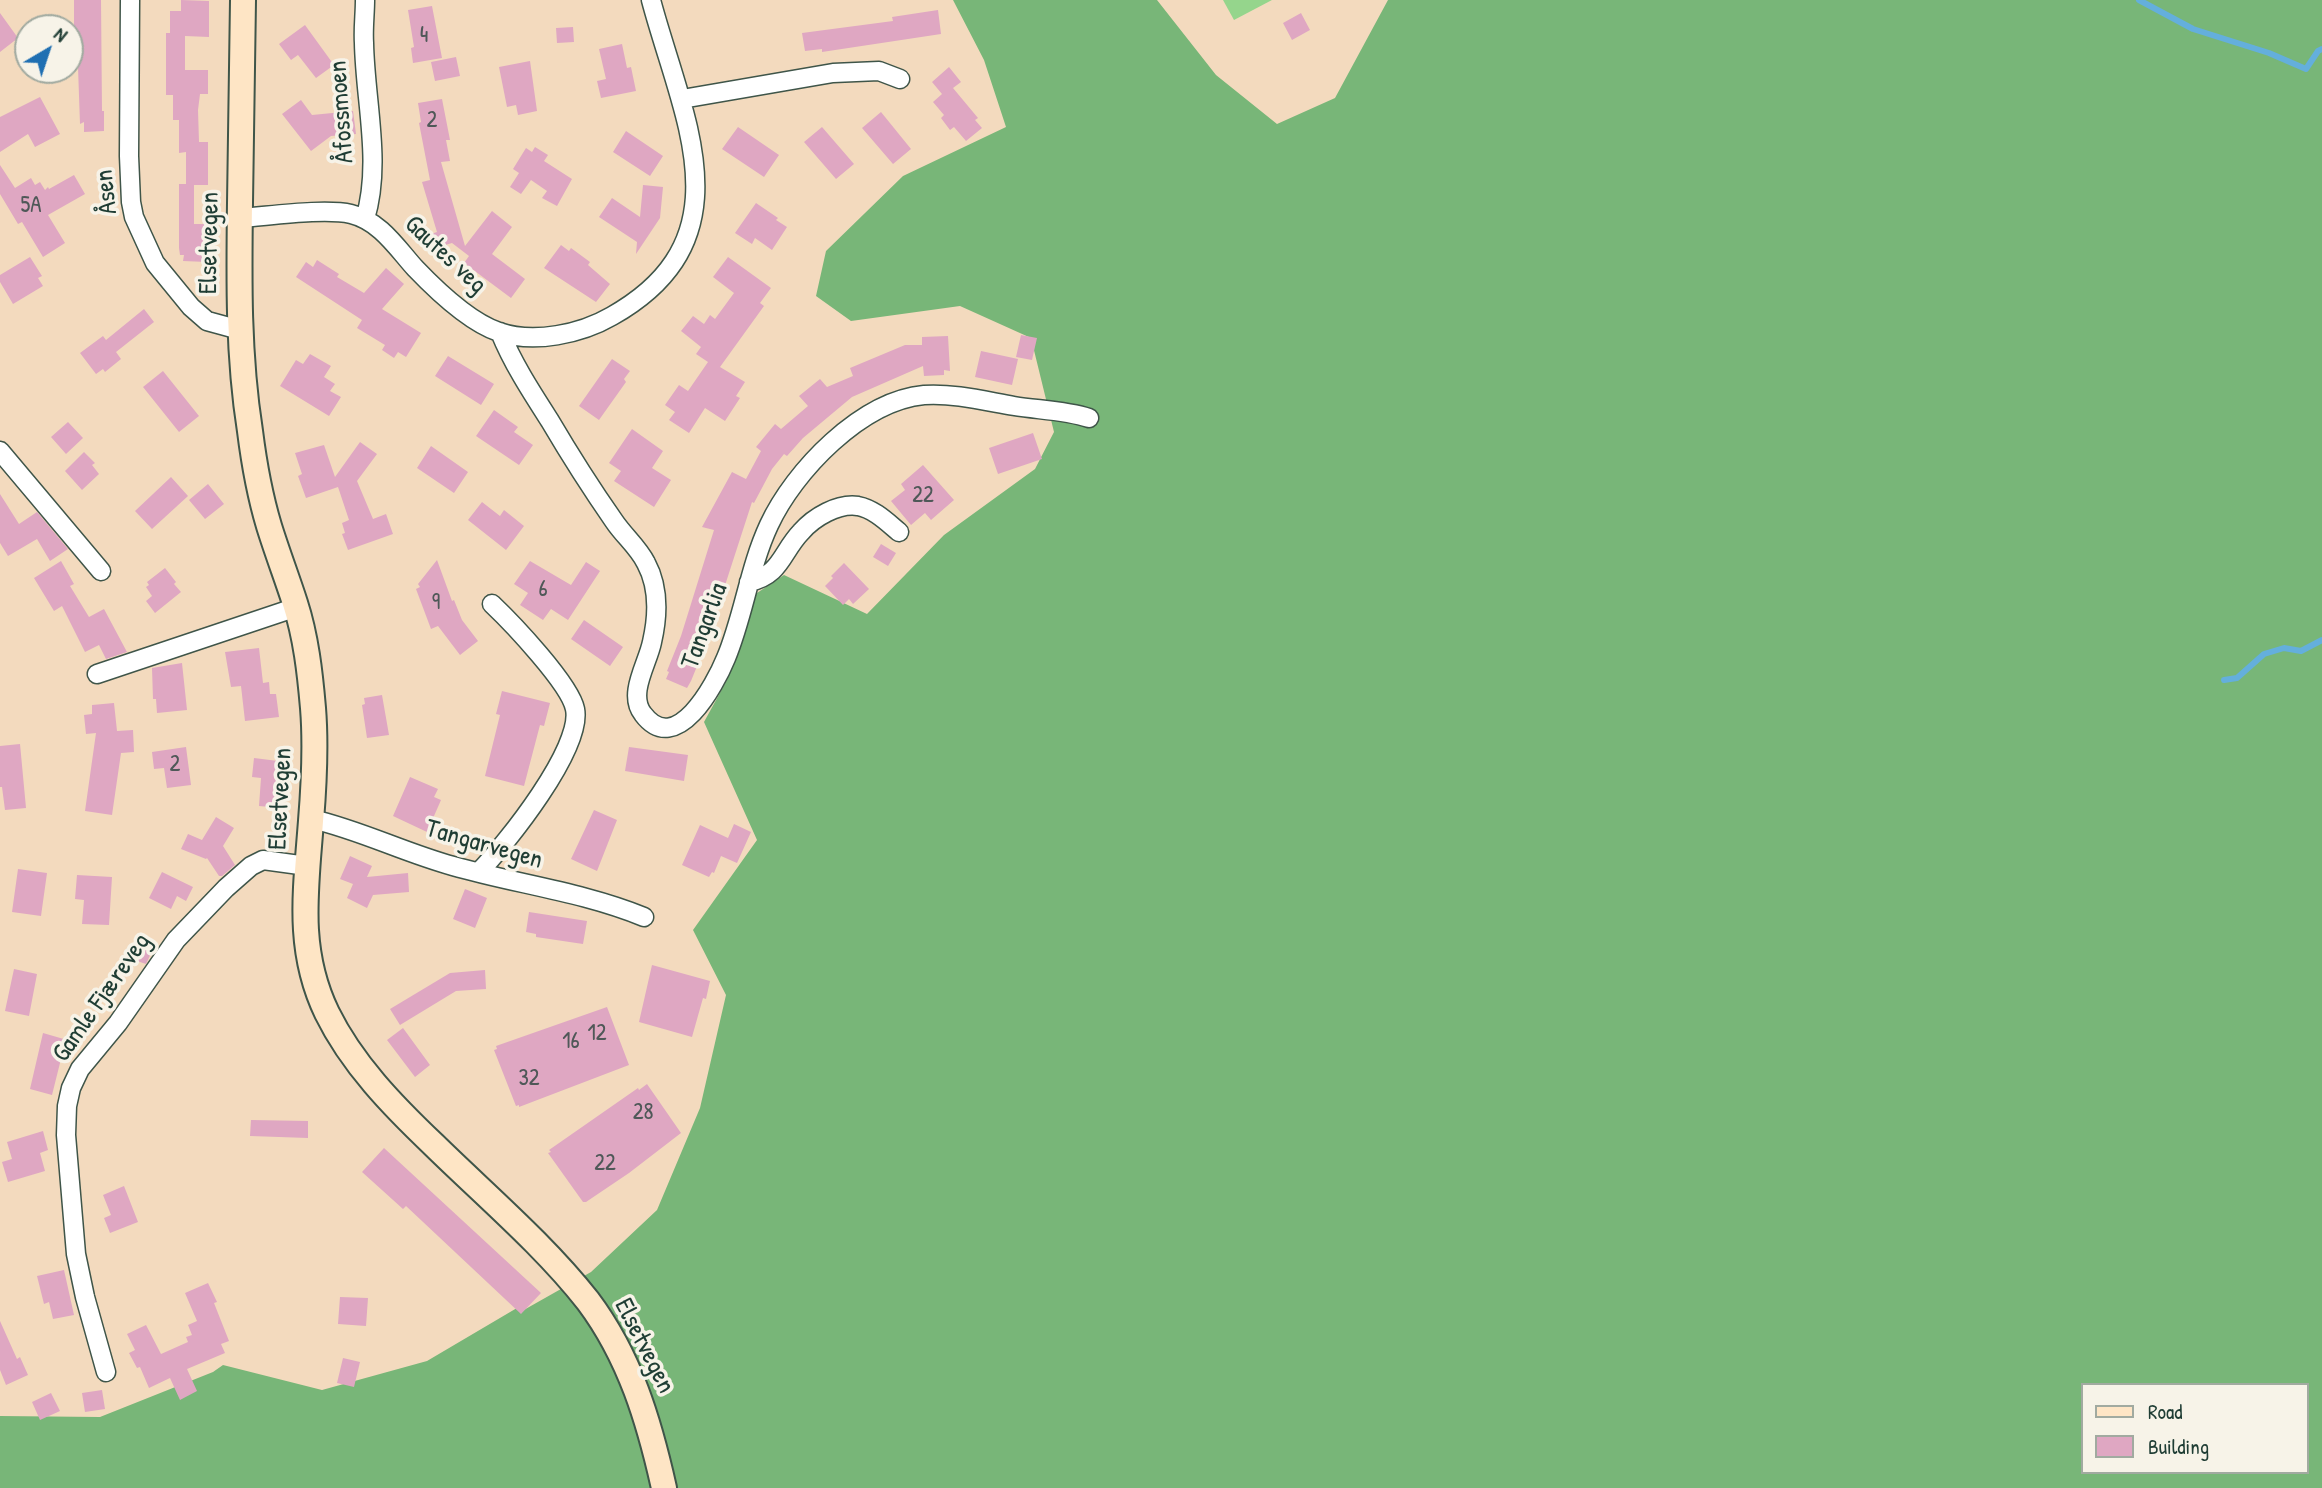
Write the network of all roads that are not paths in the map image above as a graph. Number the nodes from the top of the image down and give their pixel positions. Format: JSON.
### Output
{"nodes":[{"id":1,"x":130,"y":0,"type":"edge"},
{"id":2,"x":243,"y":0,"type":"edge"},
{"id":3,"x":365,"y":0,"type":"edge"},
{"id":4,"x":651,"y":0,"type":"edge"},
{"id":5,"x":900,"y":79,"type":"dead end"},
{"id":6,"x":682,"y":99,"type":"junction"},
{"id":7,"x":240,"y":218,"type":"junction"},
{"id":8,"x":365,"y":219,"type":"junction"},
{"id":9,"x":240,"y":330,"type":"junction"},
{"id":10,"x":500,"y":332,"type":"junction"},
{"id":11,"x":1088,"y":418,"type":"dead end"},
{"id":12,"x":0,"y":450,"type":"edge"},
{"id":13,"x":899,"y":532,"type":"dead end"},
{"id":14,"x":101,"y":571,"type":"dead end"},
{"id":15,"x":749,"y":582,"type":"junction"},
{"id":16,"x":492,"y":604,"type":"dead end"},
{"id":17,"x":297,"y":607,"type":"junction"},
{"id":18,"x":97,"y":674,"type":"dead end"},
{"id":19,"x":312,"y":819,"type":"junction"},
{"id":20,"x":307,"y":866,"type":"junction"},
{"id":21,"x":479,"y":873,"type":"junction"},
{"id":22,"x":644,"y":917,"type":"dead end"},
{"id":23,"x":106,"y":1372,"type":"dead end"},
{"id":24,"x":664,"y":1488,"type":"edge"}],
"edges":[{"from":1,"to":9,"type":"street","name":"Åsen"},
{"from":2,"to":7,"type":"main road","name":"Elsetvegen"},
{"from":3,"to":8,"type":"street","name":"Åfossmoen"},
{"from":4,"to":6,"type":"street","name":"Gautes veg"},
{"from":5,"to":6,"type":"street"},
{"from":6,"to":10,"type":"street","name":"Gautes veg"},
{"from":7,"to":8,"type":"street","name":"Gautes veg"},
{"from":7,"to":9,"type":"main road","name":"Elsetvegen"},
{"from":8,"to":10,"type":"street","name":"Gautes veg"},
{"from":9,"to":17,"type":"main road","name":"Elsetvegen"},
{"from":10,"to":15,"type":"street","name":"Tangarlia"},
{"from":11,"to":15,"type":"street","name":"Tangarlia"},
{"from":12,"to":14,"type":"street"},
{"from":13,"to":15,"type":"street"},
{"from":16,"to":21,"type":"street"},
{"from":17,"to":18,"type":"street"},
{"from":17,"to":19,"type":"main road","name":"Elsetvegen"},
{"from":19,"to":20,"type":"main road","name":"Elsetvegen"},
{"from":19,"to":21,"type":"street","name":"Tangarvegen"},
{"from":20,"to":23,"type":"street","name":"Gamle Fjæreveg"},
{"from":20,"to":24,"type":"main road","name":"Elsetvegen"},
{"from":21,"to":22,"type":"street","name":"Tangarvegen"}]}
